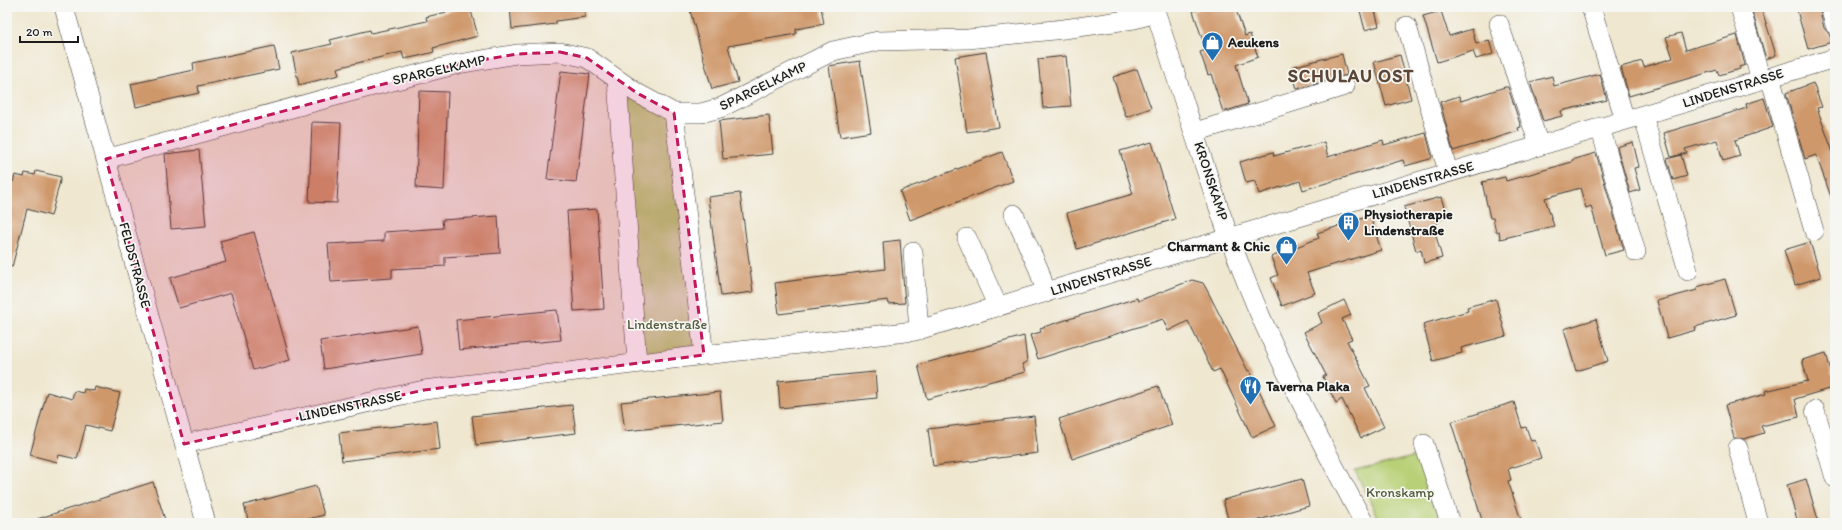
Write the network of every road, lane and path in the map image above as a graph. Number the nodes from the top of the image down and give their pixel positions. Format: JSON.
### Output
{"nodes":[{"id":1,"x":64,"y":7,"type":"edge"},
{"id":2,"x":1591,"y":7,"type":"edge"},
{"id":3,"x":1740,"y":7,"type":"edge"},
{"id":4,"x":1830,"y":7,"type":"edge"},
{"id":5,"x":1155,"y":10,"type":"edge"},
{"id":6,"x":1499,"y":24,"type":"dead end"},
{"id":7,"x":1835,"y":25,"type":"edge"},
{"id":8,"x":1407,"y":26,"type":"dead end"},
{"id":9,"x":1835,"y":58,"type":"edge"},
{"id":10,"x":1765,"y":78,"type":"junction"},
{"id":11,"x":617,"y":79,"type":"junction"},
{"id":12,"x":1345,"y":86,"type":"dead end"},
{"id":13,"x":674,"y":113,"type":"junction"},
{"id":14,"x":1634,"y":117,"type":"junction"},
{"id":15,"x":1600,"y":127,"type":"junction"},
{"id":16,"x":1195,"y":132,"type":"junction"},
{"id":17,"x":1539,"y":146,"type":"junction"},
{"id":18,"x":106,"y":159,"type":"junction"},
{"id":19,"x":1448,"y":172,"type":"junction"},
{"id":20,"x":1014,"y":214,"type":"dead end"},
{"id":21,"x":1814,"y":231,"type":"dead end"},
{"id":22,"x":1229,"y":237,"type":"junction"},
{"id":23,"x":967,"y":238,"type":"dead end"},
{"id":24,"x":913,"y":252,"type":"dead end"},
{"id":25,"x":1636,"y":252,"type":"dead end"},
{"id":26,"x":1688,"y":271,"type":"dead end"},
{"id":27,"x":1046,"y":293,"type":"junction"},
{"id":28,"x":998,"y":307,"type":"junction"},
{"id":29,"x":919,"y":330,"type":"junction"},
{"id":30,"x":704,"y":355,"type":"junction"},
{"id":31,"x":637,"y":363,"type":"junction"},
{"id":32,"x":1815,"y":410,"type":"dead end"},
{"id":33,"x":184,"y":444,"type":"junction"},
{"id":34,"x":1424,"y":444,"type":"dead end"},
{"id":35,"x":1738,"y":448,"type":"dead end"},
{"id":36,"x":1835,"y":478,"type":"edge"},
{"id":37,"x":206,"y":523,"type":"edge"},
{"id":38,"x":1364,"y":523,"type":"edge"},
{"id":39,"x":1450,"y":523,"type":"edge"},
{"id":40,"x":1758,"y":523,"type":"edge"}],
"edges":[{"from":1,"to":18,"type":"street","name":"FELDSTRASSE"},
{"from":2,"to":14,"type":"street"},
{"from":3,"to":10,"type":"street"},
{"from":4,"to":7,"type":"street"},
{"from":5,"to":13,"type":"street","name":"SPARGELKAMP"},
{"from":5,"to":16,"type":"street","name":"KRONSKAMP"},
{"from":6,"to":17,"type":"street"},
{"from":8,"to":19,"type":"street"},
{"from":9,"to":10,"type":"street","name":"LINDENSTRASSE"},
{"from":10,"to":14,"type":"street","name":"LINDENSTRASSE"},
{"from":10,"to":21,"type":"street"},
{"from":11,"to":13,"type":"street","name":"SPARGELKAMP"},
{"from":11,"to":18,"type":"street","name":"SPARGELKAMP"},
{"from":11,"to":31,"type":"street"},
{"from":12,"to":16,"type":"street"},
{"from":13,"to":30,"type":"street"},
{"from":14,"to":15,"type":"street","name":"LINDENSTRASSE"},
{"from":14,"to":26,"type":"street"},
{"from":15,"to":17,"type":"street","name":"LINDENSTRASSE"},
{"from":15,"to":25,"type":"street"},
{"from":16,"to":22,"type":"street","name":"KRONSKAMP"},
{"from":17,"to":19,"type":"street","name":"LINDENSTRASSE"},
{"from":18,"to":33,"type":"street","name":"FELDSTRASSE"},
{"from":19,"to":22,"type":"street","name":"LINDENSTRASSE"},
{"from":20,"to":27,"type":"street"},
{"from":22,"to":27,"type":"street","name":"LINDENSTRASSE"},
{"from":22,"to":38,"type":"street","name":"KRONSKAMP"},
{"from":23,"to":28,"type":"street"},
{"from":24,"to":29,"type":"street"},
{"from":27,"to":28,"type":"street","name":"LINDENSTRASSE"},
{"from":28,"to":29,"type":"street","name":"LINDENSTRASSE"},
{"from":29,"to":30,"type":"street","name":"LINDENSTRASSE"},
{"from":30,"to":31,"type":"street","name":"LINDENSTRASSE"},
{"from":31,"to":33,"type":"street","name":"LINDENSTRASSE"},
{"from":32,"to":36,"type":"street"},
{"from":33,"to":37,"type":"street","name":"FELDSTRASSE"},
{"from":34,"to":39,"type":"street"},
{"from":35,"to":40,"type":"street"}]}
